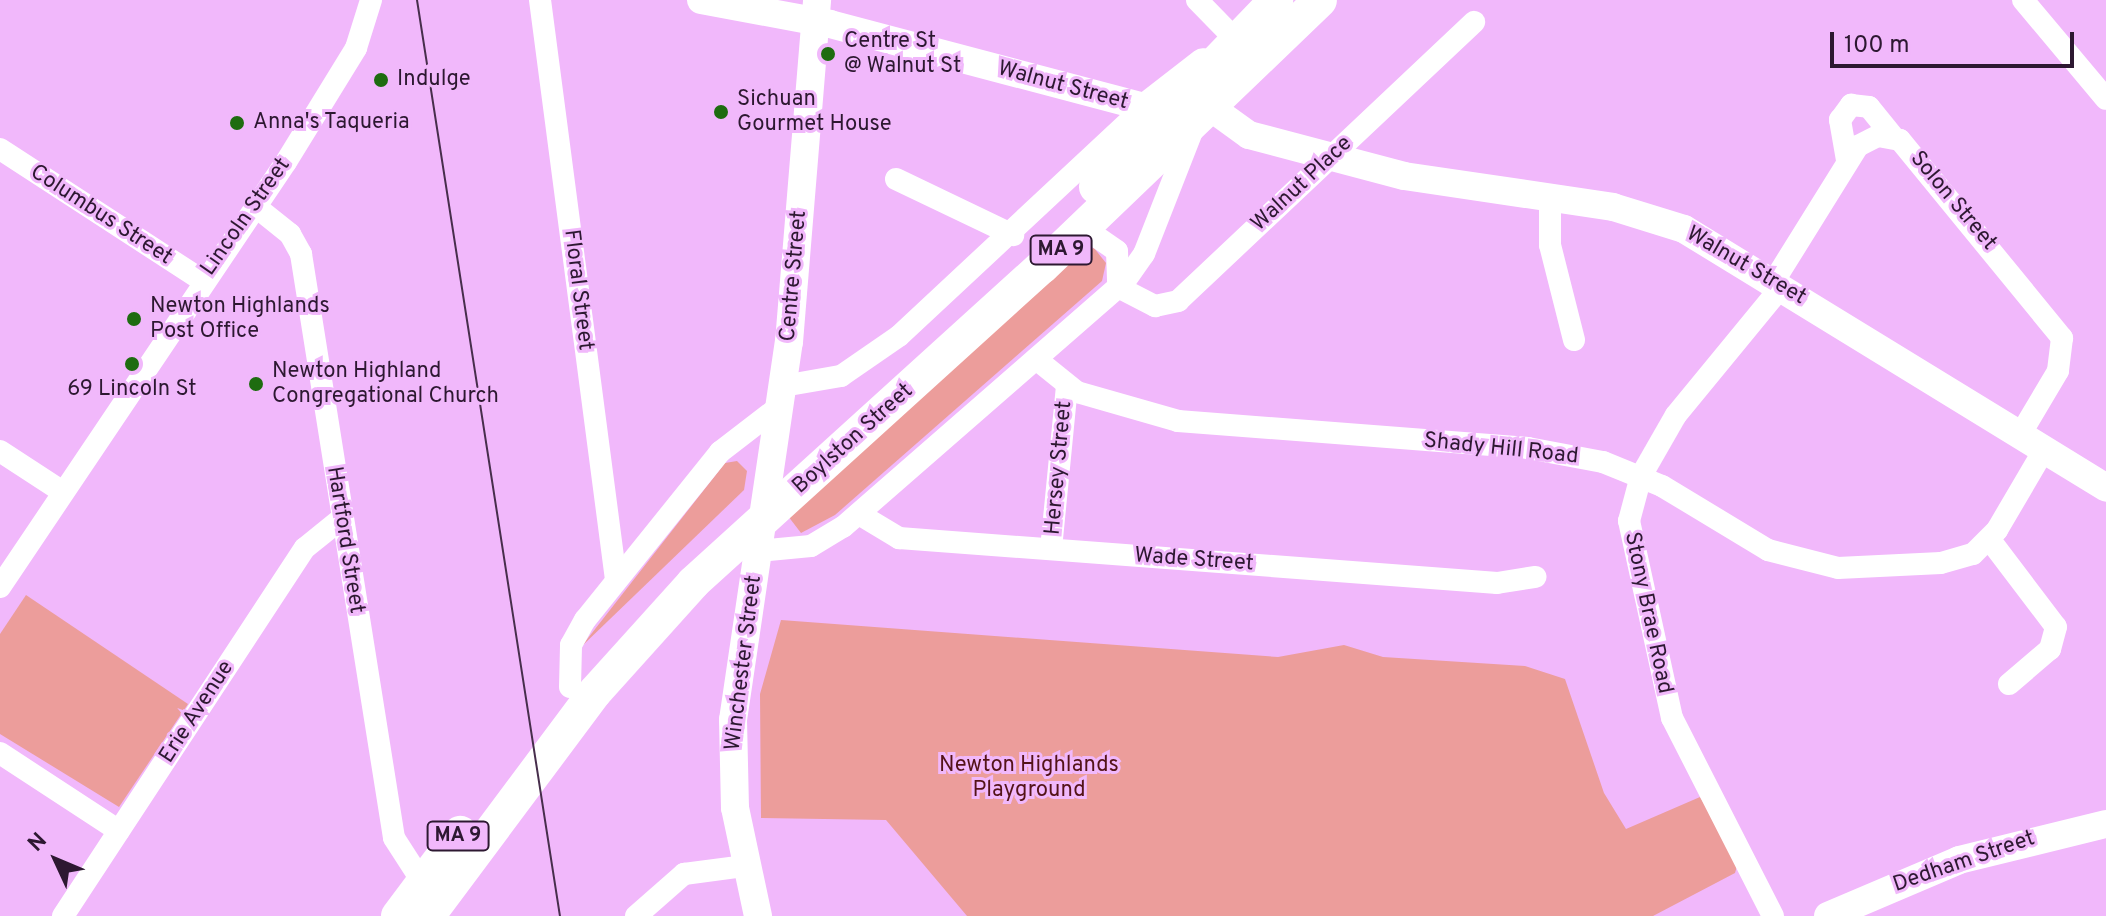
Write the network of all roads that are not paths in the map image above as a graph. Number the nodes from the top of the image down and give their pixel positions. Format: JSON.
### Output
{"nodes":[{"id":1,"x":371,"y":0,"type":"edge"},
{"id":2,"x":540,"y":0,"type":"edge"},
{"id":3,"x":701,"y":0,"type":"edge"},
{"id":4,"x":1197,"y":0,"type":"edge"},
{"id":5,"x":1276,"y":0,"type":"edge"},
{"id":6,"x":1320,"y":0,"type":"edge"},
{"id":7,"x":2023,"y":0,"type":"edge"},
{"id":8,"x":816,"y":11,"type":"edge"},
{"id":9,"x":1474,"y":22,"type":"dead end"},
{"id":10,"x":1236,"y":40,"type":"junction"},
{"id":11,"x":2106,"y":99,"type":"edge"},
{"id":12,"x":1145,"y":107,"type":"junction"},
{"id":13,"x":1203,"y":114,"type":"junction"},
{"id":14,"x":1893,"y":137,"type":"junction"},
{"id":15,"x":1331,"y":157,"type":"junction"},
{"id":16,"x":1847,"y":160,"type":"junction"},
{"id":17,"x":4,"y":161,"type":"edge"},
{"id":18,"x":896,"y":179,"type":"dead end"},
{"id":19,"x":1550,"y":198,"type":"junction"},
{"id":20,"x":255,"y":206,"type":"junction"},
{"id":21,"x":1084,"y":228,"type":"junction"},
{"id":22,"x":1013,"y":235,"type":"junction"},
{"id":23,"x":202,"y":280,"type":"junction"},
{"id":24,"x":1778,"y":283,"type":"junction"},
{"id":25,"x":1118,"y":287,"type":"junction"},
{"id":26,"x":1574,"y":340,"type":"dead end"},
{"id":27,"x":1036,"y":359,"type":"junction"},
{"id":28,"x":1067,"y":387,"type":"junction"},
{"id":29,"x":782,"y":396,"type":"junction"},
{"id":30,"x":2020,"y":435,"type":"junction"},
{"id":31,"x":2044,"y":450,"type":"junction"},
{"id":32,"x":0,"y":451,"type":"edge"},
{"id":33,"x":1641,"y":476,"type":"junction"},
{"id":34,"x":2106,"y":488,"type":"edge"},
{"id":35,"x":63,"y":492,"type":"junction"},
{"id":36,"x":859,"y":514,"type":"junction"},
{"id":37,"x":341,"y":519,"type":"junction"},
{"id":38,"x":1990,"y":540,"type":"junction"},
{"id":39,"x":748,"y":547,"type":"junction"},
{"id":40,"x":1051,"y":549,"type":"junction"},
{"id":41,"x":1536,"y":577,"type":"dead end"},
{"id":42,"x":616,"y":580,"type":"junction"},
{"id":43,"x":0,"y":587,"type":"edge"},
{"id":44,"x":2009,"y":684,"type":"dead end"},
{"id":45,"x":570,"y":687,"type":"junction"},
{"id":46,"x":0,"y":753,"type":"edge"},
{"id":47,"x":521,"y":771,"type":"junction"},
{"id":48,"x":2106,"y":824,"type":"edge"},
{"id":49,"x":119,"y":831,"type":"junction"},
{"id":50,"x":745,"y":866,"type":"junction"},
{"id":51,"x":423,"y":883,"type":"junction"},
{"id":52,"x":63,"y":916,"type":"edge"},
{"id":53,"x":398,"y":916,"type":"edge"},
{"id":54,"x":428,"y":916,"type":"edge"},
{"id":55,"x":636,"y":916,"type":"edge"},
{"id":56,"x":758,"y":916,"type":"edge"},
{"id":57,"x":1773,"y":916,"type":"edge"},
{"id":58,"x":1828,"y":916,"type":"edge"}],
"edges":[{"from":1,"to":20,"type":"street","name":"Lincoln Street"},
{"from":2,"to":42,"type":"street","name":"Floral Street"},
{"from":3,"to":8,"type":"main road","name":"Walnut Street"},
{"from":4,"to":10,"type":"street"},
{"from":5,"to":10,"type":"highway","name":"Boylston Street","number":"MA 9"},
{"from":6,"to":13,"type":"highway","name":"Boylston Street","number":"MA 9"},
{"from":7,"to":11,"type":"street"},
{"from":8,"to":12,"type":"main road","name":"Walnut Street"},
{"from":8,"to":29,"type":"main road","name":"Centre Street"},
{"from":9,"to":15,"type":"street","name":"Walnut Place"},
{"from":10,"to":12,"type":"main road"},
{"from":10,"to":45,"type":"highway","name":"Boylston Street","number":"MA 9"},
{"from":12,"to":22,"type":"street"},
{"from":13,"to":15,"type":"main road","name":"Walnut Street"},
{"from":13,"to":21,"type":"highway","name":"Boylston Street","number":"MA 9"},
{"from":13,"to":25,"type":"street"},
{"from":14,"to":16,"type":"street","name":"Solon Street"},
{"from":14,"to":16,"type":"street"},
{"from":14,"to":30,"type":"street","name":"Solon Street"},
{"from":15,"to":19,"type":"main road","name":"Walnut Street"},
{"from":15,"to":25,"type":"street","name":"Walnut Place"},
{"from":16,"to":24,"type":"street","name":"Solon Street"},
{"from":17,"to":23,"type":"street","name":"Columbus Street"},
{"from":18,"to":22,"type":"street"},
{"from":19,"to":24,"type":"main road","name":"Walnut Street"},
{"from":19,"to":26,"type":"street"},
{"from":20,"to":23,"type":"street","name":"Lincoln Street"},
{"from":20,"to":37,"type":"street","name":"Hartford Street"},
{"from":21,"to":25,"type":"street"},
{"from":21,"to":39,"type":"highway","name":"Boylston Street","number":"MA 9"},
{"from":22,"to":29,"type":"street"},
{"from":23,"to":35,"type":"street","name":"Lincoln Street"},
{"from":24,"to":30,"type":"main road","name":"Walnut Street"},
{"from":24,"to":33,"type":"street","name":"Stony Brae Road"},
{"from":25,"to":27,"type":"street"},
{"from":27,"to":28,"type":"street","name":"Shady Hill Road"},
{"from":27,"to":36,"type":"street"},
{"from":28,"to":33,"type":"street","name":"Shady Hill Road"},
{"from":28,"to":40,"type":"street","name":"Hersey Street"},
{"from":29,"to":39,"type":"main road","name":"Centre Street"},
{"from":29,"to":42,"type":"street"},
{"from":30,"to":31,"type":"main road","name":"Walnut Street"},
{"from":31,"to":34,"type":"main road","name":"Walnut Street"},
{"from":31,"to":38,"type":"street"},
{"from":32,"to":35,"type":"street"},
{"from":33,"to":38,"type":"street","name":"Shady Hill Road"},
{"from":33,"to":57,"type":"street","name":"Stony Brae Road"},
{"from":35,"to":43,"type":"street","name":"Lincoln Street"},
{"from":36,"to":39,"type":"street"},
{"from":36,"to":40,"type":"street","name":"Wade Street"},
{"from":37,"to":49,"type":"street","name":"Erie Avenue"},
{"from":37,"to":51,"type":"street","name":"Hartford Street"},
{"from":38,"to":44,"type":"street"},
{"from":39,"to":47,"type":"highway","name":"Boylston Street","number":"MA 9"},
{"from":39,"to":50,"type":"main road","name":"Winchester Street"},
{"from":40,"to":41,"type":"street","name":"Wade Street"},
{"from":42,"to":45,"type":"street"},
{"from":45,"to":47,"type":"highway","name":"Boylston Street","number":"MA 9"},
{"from":46,"to":49,"type":"street"},
{"from":47,"to":51,"type":"highway","name":"Boylston Street","number":"MA 9"},
{"from":47,"to":54,"type":"highway","name":"Boylston Street","number":"MA 9"},
{"from":48,"to":58,"type":"main road","name":"Dedham Street"},
{"from":49,"to":52,"type":"street","name":"Erie Avenue"},
{"from":50,"to":55,"type":"street"},
{"from":50,"to":56,"type":"main road","name":"Winchester Street"},
{"from":51,"to":53,"type":"highway","name":"Boylston Street","number":"MA 9"}]}
